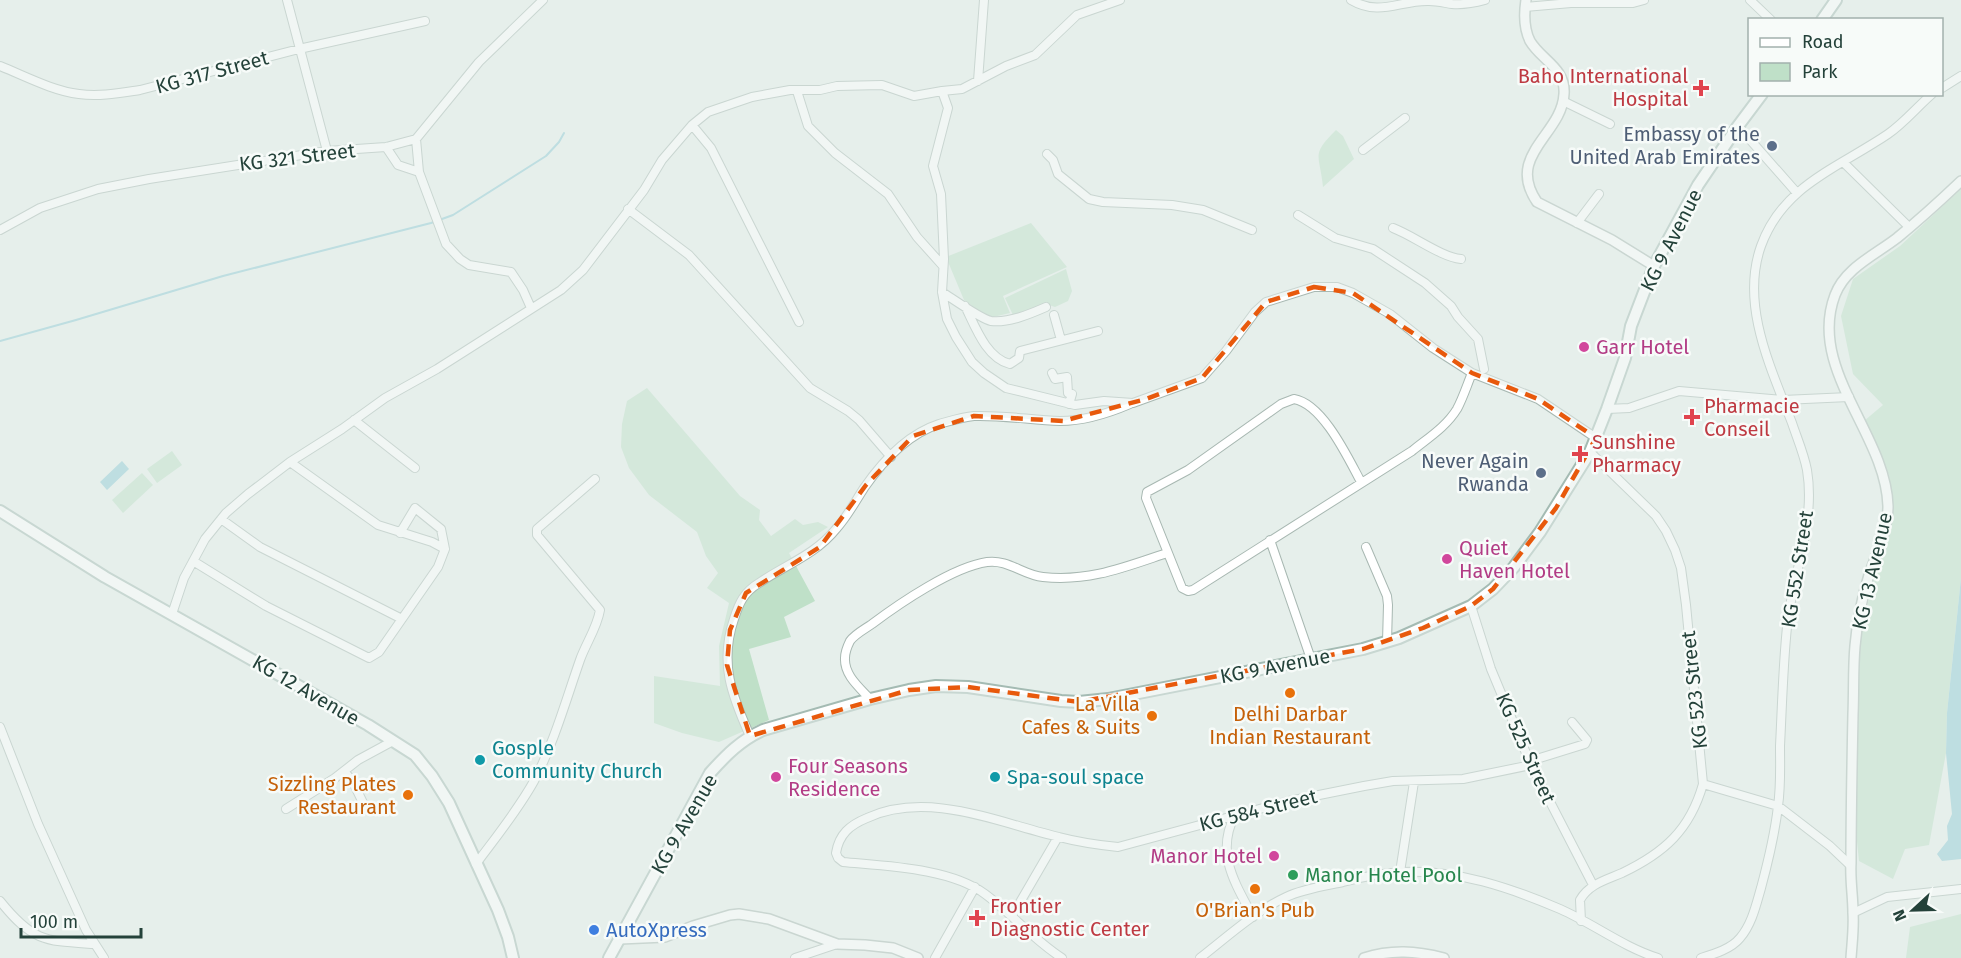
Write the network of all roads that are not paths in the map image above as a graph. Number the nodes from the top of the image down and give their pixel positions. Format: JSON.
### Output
{"nodes":[{"id":1,"x":287,"y":0,"type":"edge"},
{"id":2,"x":543,"y":0,"type":"edge"},
{"id":3,"x":984,"y":0,"type":"edge"},
{"id":4,"x":1120,"y":0,"type":"edge"},
{"id":5,"x":1351,"y":0,"type":"edge"},
{"id":6,"x":1485,"y":0,"type":"edge"},
{"id":7,"x":1644,"y":0,"type":"edge"},
{"id":8,"x":1750,"y":0,"type":"edge"},
{"id":9,"x":1836,"y":0,"type":"edge"},
{"id":10,"x":1618,"y":2,"type":"edge"},
{"id":11,"x":1525,"y":4,"type":"edge"},
{"id":12,"x":1769,"y":18,"type":"edge"},
{"id":13,"x":1823,"y":18,"type":"edge"},
{"id":14,"x":425,"y":21,"type":"dead end"},
{"id":15,"x":299,"y":49,"type":"junction"},
{"id":16,"x":0,"y":66,"type":"edge"},
{"id":17,"x":1961,"y":76,"type":"edge"},
{"id":18,"x":978,"y":81,"type":"junction"},
{"id":19,"x":1943,"y":87,"type":"edge"},
{"id":20,"x":796,"y":91,"type":"junction"},
{"id":21,"x":942,"y":91,"type":"junction"},
{"id":22,"x":1760,"y":96,"type":"edge"},
{"id":23,"x":1930,"y":96,"type":"edge"},
{"id":24,"x":1563,"y":101,"type":"junction"},
{"id":25,"x":1405,"y":118,"type":"dead end"},
{"id":26,"x":1610,"y":124,"type":"dead end"},
{"id":27,"x":692,"y":125,"type":"junction"},
{"id":28,"x":1738,"y":126,"type":"junction"},
{"id":29,"x":416,"y":139,"type":"junction"},
{"id":30,"x":386,"y":147,"type":"junction"},
{"id":31,"x":1363,"y":150,"type":"dead end"},
{"id":32,"x":327,"y":152,"type":"junction"},
{"id":33,"x":1047,"y":154,"type":"dead end"},
{"id":34,"x":1843,"y":162,"type":"junction"},
{"id":35,"x":419,"y":172,"type":"junction"},
{"id":36,"x":1961,"y":181,"type":"edge"},
{"id":37,"x":1797,"y":193,"type":"junction"},
{"id":38,"x":1599,"y":194,"type":"dead end"},
{"id":39,"x":628,"y":209,"type":"junction"},
{"id":40,"x":1298,"y":215,"type":"dead end"},
{"id":41,"x":1577,"y":223,"type":"junction"},
{"id":42,"x":1910,"y":227,"type":"junction"},
{"id":43,"x":1393,"y":228,"type":"dead end"},
{"id":44,"x":0,"y":230,"type":"edge"},
{"id":45,"x":1252,"y":230,"type":"dead end"},
{"id":46,"x":1461,"y":259,"type":"dead end"},
{"id":47,"x":943,"y":266,"type":"junction"},
{"id":48,"x":1654,"y":266,"type":"junction"},
{"id":49,"x":942,"y":292,"type":"junction"},
{"id":50,"x":965,"y":306,"type":"junction"},
{"id":51,"x":1046,"y":307,"type":"dead end"},
{"id":52,"x":531,"y":308,"type":"junction"},
{"id":53,"x":1053,"y":315,"type":"dead end"},
{"id":54,"x":799,"y":322,"type":"dead end"},
{"id":55,"x":1098,"y":331,"type":"dead end"},
{"id":56,"x":1061,"y":340,"type":"junction"},
{"id":57,"x":1484,"y":369,"type":"dead end"},
{"id":58,"x":1052,"y":373,"type":"dead end"},
{"id":59,"x":1472,"y":374,"type":"junction"},
{"id":60,"x":1849,"y":397,"type":"junction"},
{"id":61,"x":1783,"y":400,"type":"junction"},
{"id":62,"x":1133,"y":403,"type":"junction"},
{"id":63,"x":1069,"y":404,"type":"junction"},
{"id":64,"x":1607,"y":409,"type":"junction"},
{"id":65,"x":354,"y":420,"type":"junction"},
{"id":66,"x":1596,"y":438,"type":"junction"},
{"id":67,"x":1590,"y":452,"type":"junction"},
{"id":68,"x":891,"y":457,"type":"junction"},
{"id":69,"x":290,"y":462,"type":"junction"},
{"id":70,"x":415,"y":468,"type":"dead end"},
{"id":71,"x":595,"y":479,"type":"dead end"},
{"id":72,"x":1361,"y":482,"type":"junction"},
{"id":73,"x":0,"y":511,"type":"edge"},
{"id":74,"x":221,"y":519,"type":"junction"},
{"id":75,"x":400,"y":533,"type":"junction"},
{"id":76,"x":1270,"y":540,"type":"junction"},
{"id":77,"x":1366,"y":547,"type":"dead end"},
{"id":78,"x":445,"y":549,"type":"junction"},
{"id":79,"x":1167,"y":553,"type":"junction"},
{"id":80,"x":193,"y":561,"type":"junction"},
{"id":81,"x":1471,"y":606,"type":"junction"},
{"id":82,"x":172,"y":614,"type":"junction"},
{"id":83,"x":402,"y":620,"type":"junction"},
{"id":84,"x":1387,"y":642,"type":"junction"},
{"id":85,"x":1311,"y":659,"type":"junction"},
{"id":86,"x":870,"y":699,"type":"junction"},
{"id":87,"x":1572,"y":722,"type":"dead end"},
{"id":88,"x":0,"y":727,"type":"edge"},
{"id":89,"x":750,"y":736,"type":"junction"},
{"id":90,"x":393,"y":741,"type":"junction"},
{"id":91,"x":1530,"y":763,"type":"junction"},
{"id":92,"x":344,"y":771,"type":"junction"},
{"id":93,"x":1414,"y":782,"type":"junction"},
{"id":94,"x":1703,"y":784,"type":"junction"},
{"id":95,"x":1778,"y":806,"type":"junction"},
{"id":96,"x":364,"y":807,"type":"dead end"},
{"id":97,"x":286,"y":809,"type":"dead end"},
{"id":98,"x":1235,"y":815,"type":"junction"},
{"id":99,"x":1058,"y":837,"type":"junction"},
{"id":100,"x":476,"y":864,"type":"junction"},
{"id":101,"x":1851,"y":865,"type":"junction"},
{"id":102,"x":1400,"y":872,"type":"junction"},
{"id":103,"x":1593,"y":885,"type":"junction"},
{"id":104,"x":975,"y":887,"type":"junction"},
{"id":105,"x":1961,"y":889,"type":"edge"},
{"id":106,"x":0,"y":901,"type":"edge"},
{"id":107,"x":1853,"y":913,"type":"junction"},
{"id":108,"x":1012,"y":916,"type":"junction"},
{"id":109,"x":1253,"y":917,"type":"junction"},
{"id":110,"x":1581,"y":921,"type":"junction"},
{"id":111,"x":620,"y":939,"type":"junction"},
{"id":112,"x":94,"y":944,"type":"junction"},
{"id":113,"x":837,"y":944,"type":"junction"},
{"id":114,"x":104,"y":958,"type":"edge"},
{"id":115,"x":513,"y":958,"type":"edge"},
{"id":116,"x":609,"y":958,"type":"edge"},
{"id":117,"x":795,"y":958,"type":"edge"},
{"id":118,"x":918,"y":958,"type":"edge"},
{"id":119,"x":935,"y":958,"type":"edge"},
{"id":120,"x":1062,"y":958,"type":"edge"},
{"id":121,"x":1200,"y":958,"type":"edge"},
{"id":122,"x":1364,"y":958,"type":"edge"},
{"id":123,"x":1444,"y":958,"type":"edge"},
{"id":124,"x":1658,"y":958,"type":"edge"},
{"id":125,"x":1701,"y":958,"type":"edge"},
{"id":126,"x":1851,"y":958,"type":"edge"}],
"edges":[{"from":1,"to":15,"type":"street"},
{"from":2,"to":29,"type":"street"},
{"from":3,"to":18,"type":"street"},
{"from":4,"to":18,"type":"street"},
{"from":5,"to":6,"type":"street"},
{"from":7,"to":10,"type":"street"},
{"from":8,"to":12,"type":"street"},
{"from":9,"to":13,"type":"main road"},
{"from":10,"to":11,"type":"street"},
{"from":11,"to":24,"type":"street"},
{"from":14,"to":15,"type":"street","name":"KG 317 Street"},
{"from":15,"to":16,"type":"street","name":"KG 317 Street"},
{"from":15,"to":32,"type":"street"},
{"from":17,"to":19,"type":"street"},
{"from":18,"to":21,"type":"street"},
{"from":20,"to":21,"type":"street"},
{"from":20,"to":27,"type":"street"},
{"from":20,"to":47,"type":"street"},
{"from":21,"to":47,"type":"street"},
{"from":22,"to":28,"type":"main road","name":"KG 9 Avenue"},
{"from":23,"to":34,"type":"street","name":"KG 552 Street"},
{"from":24,"to":26,"type":"street"},
{"from":24,"to":41,"type":"street"},
{"from":25,"to":31,"type":"street"},
{"from":27,"to":39,"type":"street"},
{"from":27,"to":54,"type":"street"},
{"from":28,"to":37,"type":"street"},
{"from":28,"to":48,"type":"main road","name":"KG 9 Avenue"},
{"from":29,"to":30,"type":"street","name":"KG 321 Street"},
{"from":29,"to":35,"type":"street"},
{"from":30,"to":32,"type":"street","name":"KG 321 Street"},
{"from":30,"to":35,"type":"street"},
{"from":32,"to":44,"type":"street","name":"KG 321 Street"},
{"from":33,"to":45,"type":"street"},
{"from":34,"to":37,"type":"street","name":"KG 552 Street"},
{"from":34,"to":42,"type":"street"},
{"from":35,"to":52,"type":"street"},
{"from":36,"to":42,"type":"street","name":"KG 13 Avenue"},
{"from":37,"to":61,"type":"street","name":"KG 552 Street"},
{"from":38,"to":41,"type":"street"},
{"from":39,"to":52,"type":"street"},
{"from":39,"to":68,"type":"street"},
{"from":40,"to":57,"type":"street"},
{"from":41,"to":48,"type":"street"},
{"from":42,"to":60,"type":"street","name":"KG 13 Avenue"},
{"from":43,"to":46,"type":"street"},
{"from":47,"to":49,"type":"street"},
{"from":48,"to":64,"type":"main road","name":"KG 9 Avenue"},
{"from":49,"to":50,"type":"street"},
{"from":49,"to":63,"type":"street"},
{"from":50,"to":51,"type":"street"},
{"from":50,"to":56,"type":"street"},
{"from":52,"to":65,"type":"street"},
{"from":53,"to":56,"type":"street"},
{"from":55,"to":56,"type":"street"},
{"from":58,"to":63,"type":"street"},
{"from":59,"to":62,"type":"street"},
{"from":59,"to":66,"type":"street"},
{"from":59,"to":72,"type":"street"},
{"from":60,"to":61,"type":"street"},
{"from":60,"to":101,"type":"street","name":"KG 13 Avenue"},
{"from":61,"to":64,"type":"street"},
{"from":61,"to":95,"type":"street","name":"KG 552 Street"},
{"from":62,"to":63,"type":"street"},
{"from":62,"to":68,"type":"street"},
{"from":64,"to":66,"type":"main road","name":"KG 9 Avenue"},
{"from":65,"to":69,"type":"street"},
{"from":65,"to":70,"type":"street"},
{"from":66,"to":67,"type":"main road","name":"KG 9 Avenue"},
{"from":67,"to":81,"type":"main road","name":"KG 9 Avenue"},
{"from":67,"to":94,"type":"street","name":"KG 523 Street"},
{"from":68,"to":89,"type":"street"},
{"from":69,"to":74,"type":"street"},
{"from":69,"to":75,"type":"street"},
{"from":71,"to":100,"type":"street"},
{"from":72,"to":76,"type":"street"},
{"from":72,"to":79,"type":"street"},
{"from":73,"to":82,"type":"main road","name":"KG 12 Avenue"},
{"from":74,"to":80,"type":"street"},
{"from":74,"to":83,"type":"street"},
{"from":75,"to":78,"type":"street"},
{"from":75,"to":78,"type":"street"},
{"from":76,"to":79,"type":"street"},
{"from":76,"to":85,"type":"street"},
{"from":77,"to":84,"type":"street"},
{"from":78,"to":83,"type":"street"},
{"from":79,"to":86,"type":"street"},
{"from":80,"to":82,"type":"street"},
{"from":80,"to":83,"type":"street"},
{"from":81,"to":84,"type":"main road","name":"KG 9 Avenue"},
{"from":81,"to":91,"type":"street","name":"KG 525 Street"},
{"from":82,"to":90,"type":"main road","name":"KG 12 Avenue"},
{"from":84,"to":85,"type":"main road","name":"KG 9 Avenue"},
{"from":85,"to":86,"type":"main road","name":"KG 9 Avenue"},
{"from":86,"to":89,"type":"main road","name":"KG 9 Avenue"},
{"from":87,"to":91,"type":"street","name":"KG 584 Street"},
{"from":88,"to":112,"type":"street"},
{"from":89,"to":111,"type":"main road","name":"KG 9 Avenue"},
{"from":90,"to":92,"type":"street"},
{"from":90,"to":100,"type":"main road","name":"KG 12 Avenue"},
{"from":91,"to":93,"type":"street","name":"KG 584 Street"},
{"from":91,"to":103,"type":"street","name":"KG 525 Street"},
{"from":92,"to":96,"type":"street"},
{"from":92,"to":97,"type":"street"},
{"from":93,"to":98,"type":"street","name":"KG 584 Street"},
{"from":93,"to":102,"type":"street"},
{"from":94,"to":95,"type":"street"},
{"from":94,"to":103,"type":"street","name":"KG 523 Street"},
{"from":95,"to":101,"type":"street"},
{"from":95,"to":125,"type":"street","name":"KG 552 Street"},
{"from":98,"to":99,"type":"street","name":"KG 584 Street"},
{"from":98,"to":109,"type":"street"},
{"from":99,"to":104,"type":"street","name":"KG 584 Street"},
{"from":99,"to":108,"type":"street"},
{"from":100,"to":115,"type":"main road","name":"KG 12 Avenue"},
{"from":101,"to":107,"type":"street","name":"KG 13 Avenue"},
{"from":102,"to":109,"type":"street"},
{"from":102,"to":110,"type":"street"},
{"from":103,"to":110,"type":"street","name":"KG 523 Street"},
{"from":104,"to":108,"type":"street"},
{"from":104,"to":119,"type":"street"},
{"from":105,"to":107,"type":"street"},
{"from":106,"to":112,"type":"street"},
{"from":107,"to":126,"type":"street","name":"KG 13 Avenue"},
{"from":108,"to":120,"type":"street"},
{"from":109,"to":121,"type":"street"},
{"from":110,"to":124,"type":"street"},
{"from":111,"to":113,"type":"street"},
{"from":111,"to":116,"type":"main road","name":"KG 9 Avenue"},
{"from":112,"to":114,"type":"street"},
{"from":113,"to":117,"type":"street"},
{"from":113,"to":118,"type":"street"},
{"from":122,"to":123,"type":"street"}]}
